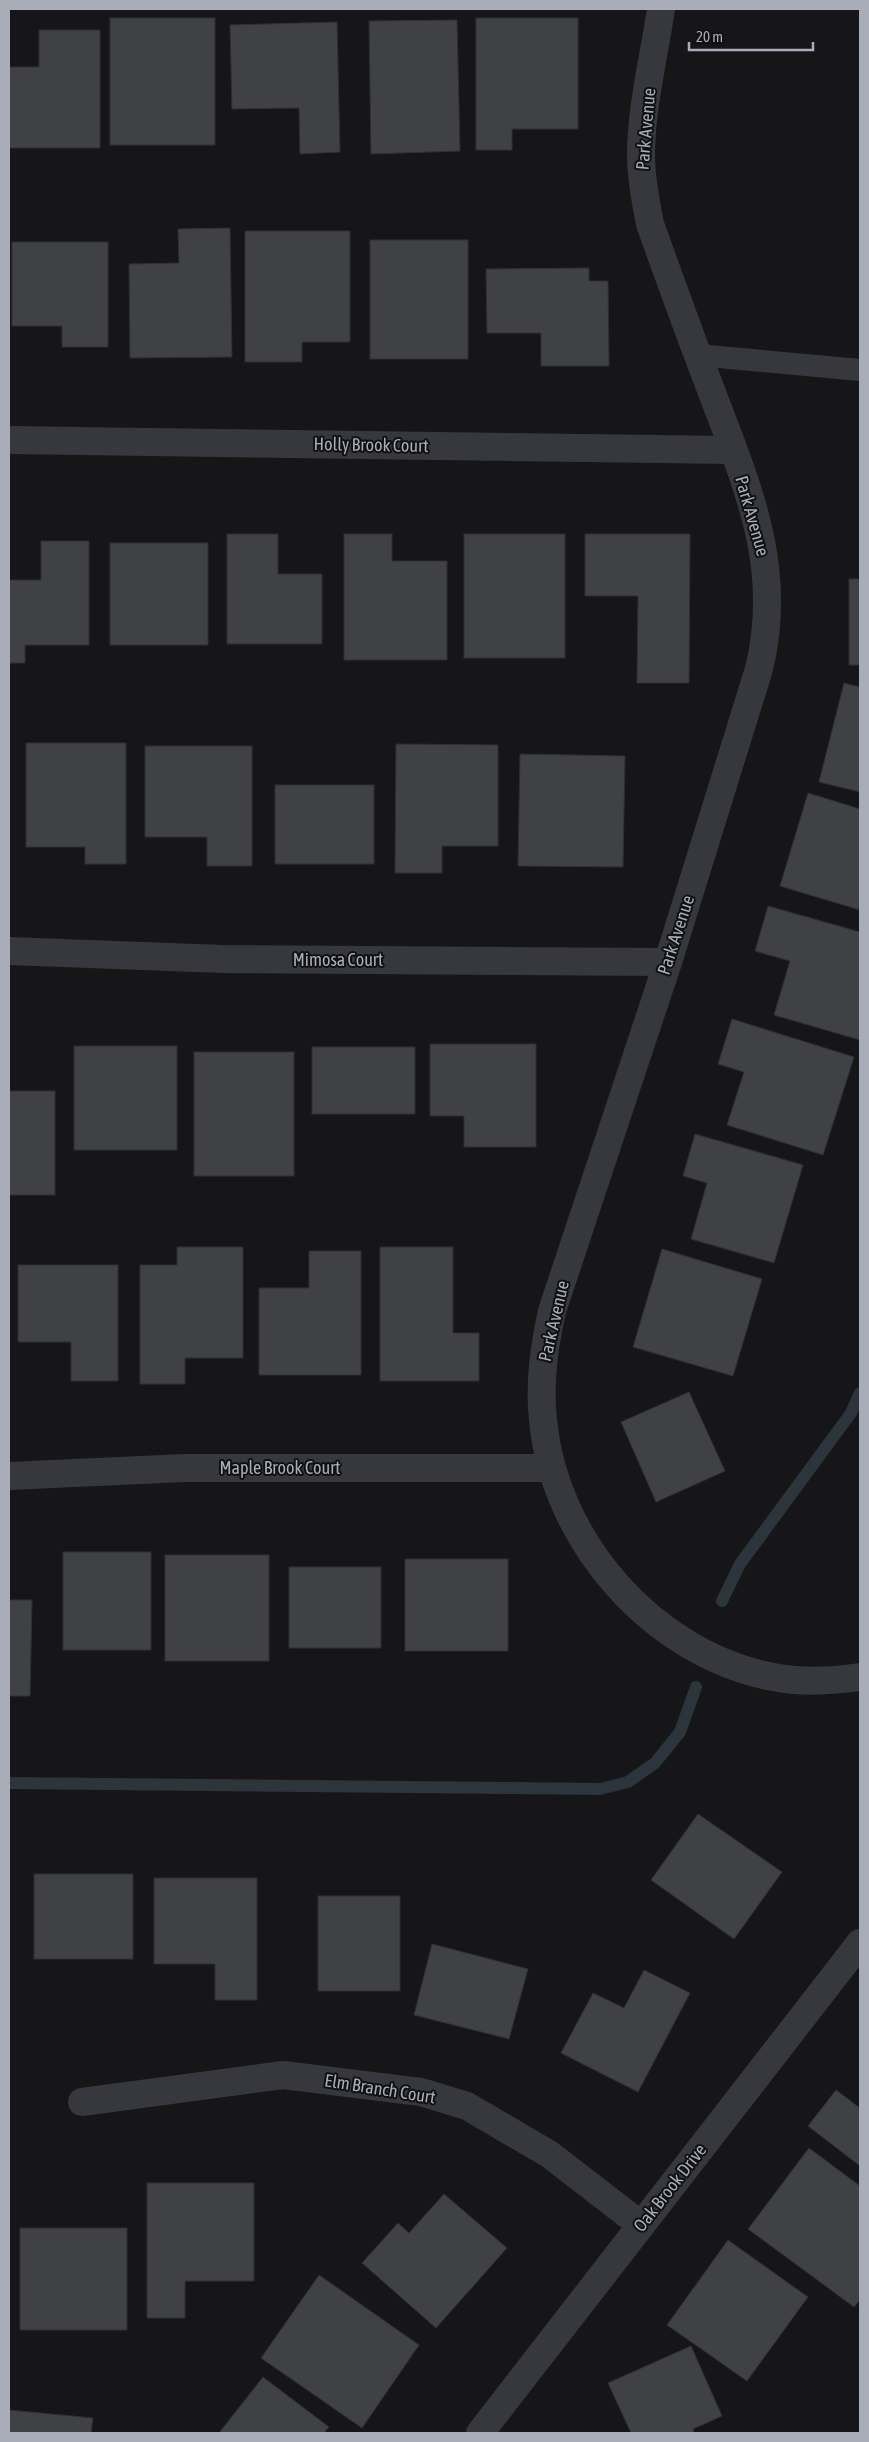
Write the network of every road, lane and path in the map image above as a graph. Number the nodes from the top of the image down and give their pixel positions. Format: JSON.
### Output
{"nodes":[{"id":1,"x":662,"y":9,"type":"edge"},
{"id":2,"x":697,"y":355,"type":"junction"},
{"id":3,"x":860,"y":370,"type":"edge"},
{"id":4,"x":9,"y":440,"type":"edge"},
{"id":5,"x":733,"y":450,"type":"junction"},
{"id":6,"x":9,"y":951,"type":"edge"},
{"id":7,"x":668,"y":962,"type":"junction"},
{"id":8,"x":551,"y":1468,"type":"junction"},
{"id":9,"x":9,"y":1476,"type":"edge"},
{"id":10,"x":860,"y":1678,"type":"edge"},
{"id":11,"x":860,"y":1943,"type":"edge"},
{"id":12,"x":82,"y":2102,"type":"dead end"},
{"id":13,"x":641,"y":2226,"type":"junction"},
{"id":14,"x":480,"y":2433,"type":"edge"}],
"edges":[{"from":1,"to":2,"type":"street","name":"Park Avenue"},
{"from":2,"to":3,"type":"lane"},
{"from":2,"to":5,"type":"street","name":"Park Avenue"},
{"from":4,"to":5,"type":"street","name":"Holly Brook Court"},
{"from":5,"to":7,"type":"street","name":"Park Avenue"},
{"from":6,"to":7,"type":"street","name":"Mimosa Court"},
{"from":7,"to":8,"type":"street","name":"Park Avenue"},
{"from":8,"to":9,"type":"street","name":"Maple Brook Court"},
{"from":8,"to":10,"type":"street","name":"Park Avenue"},
{"from":11,"to":13,"type":"street","name":"Oak Brook Drive"},
{"from":12,"to":13,"type":"street","name":"Elm Branch Court"},
{"from":13,"to":14,"type":"street","name":"Oak Brook Drive"}]}
